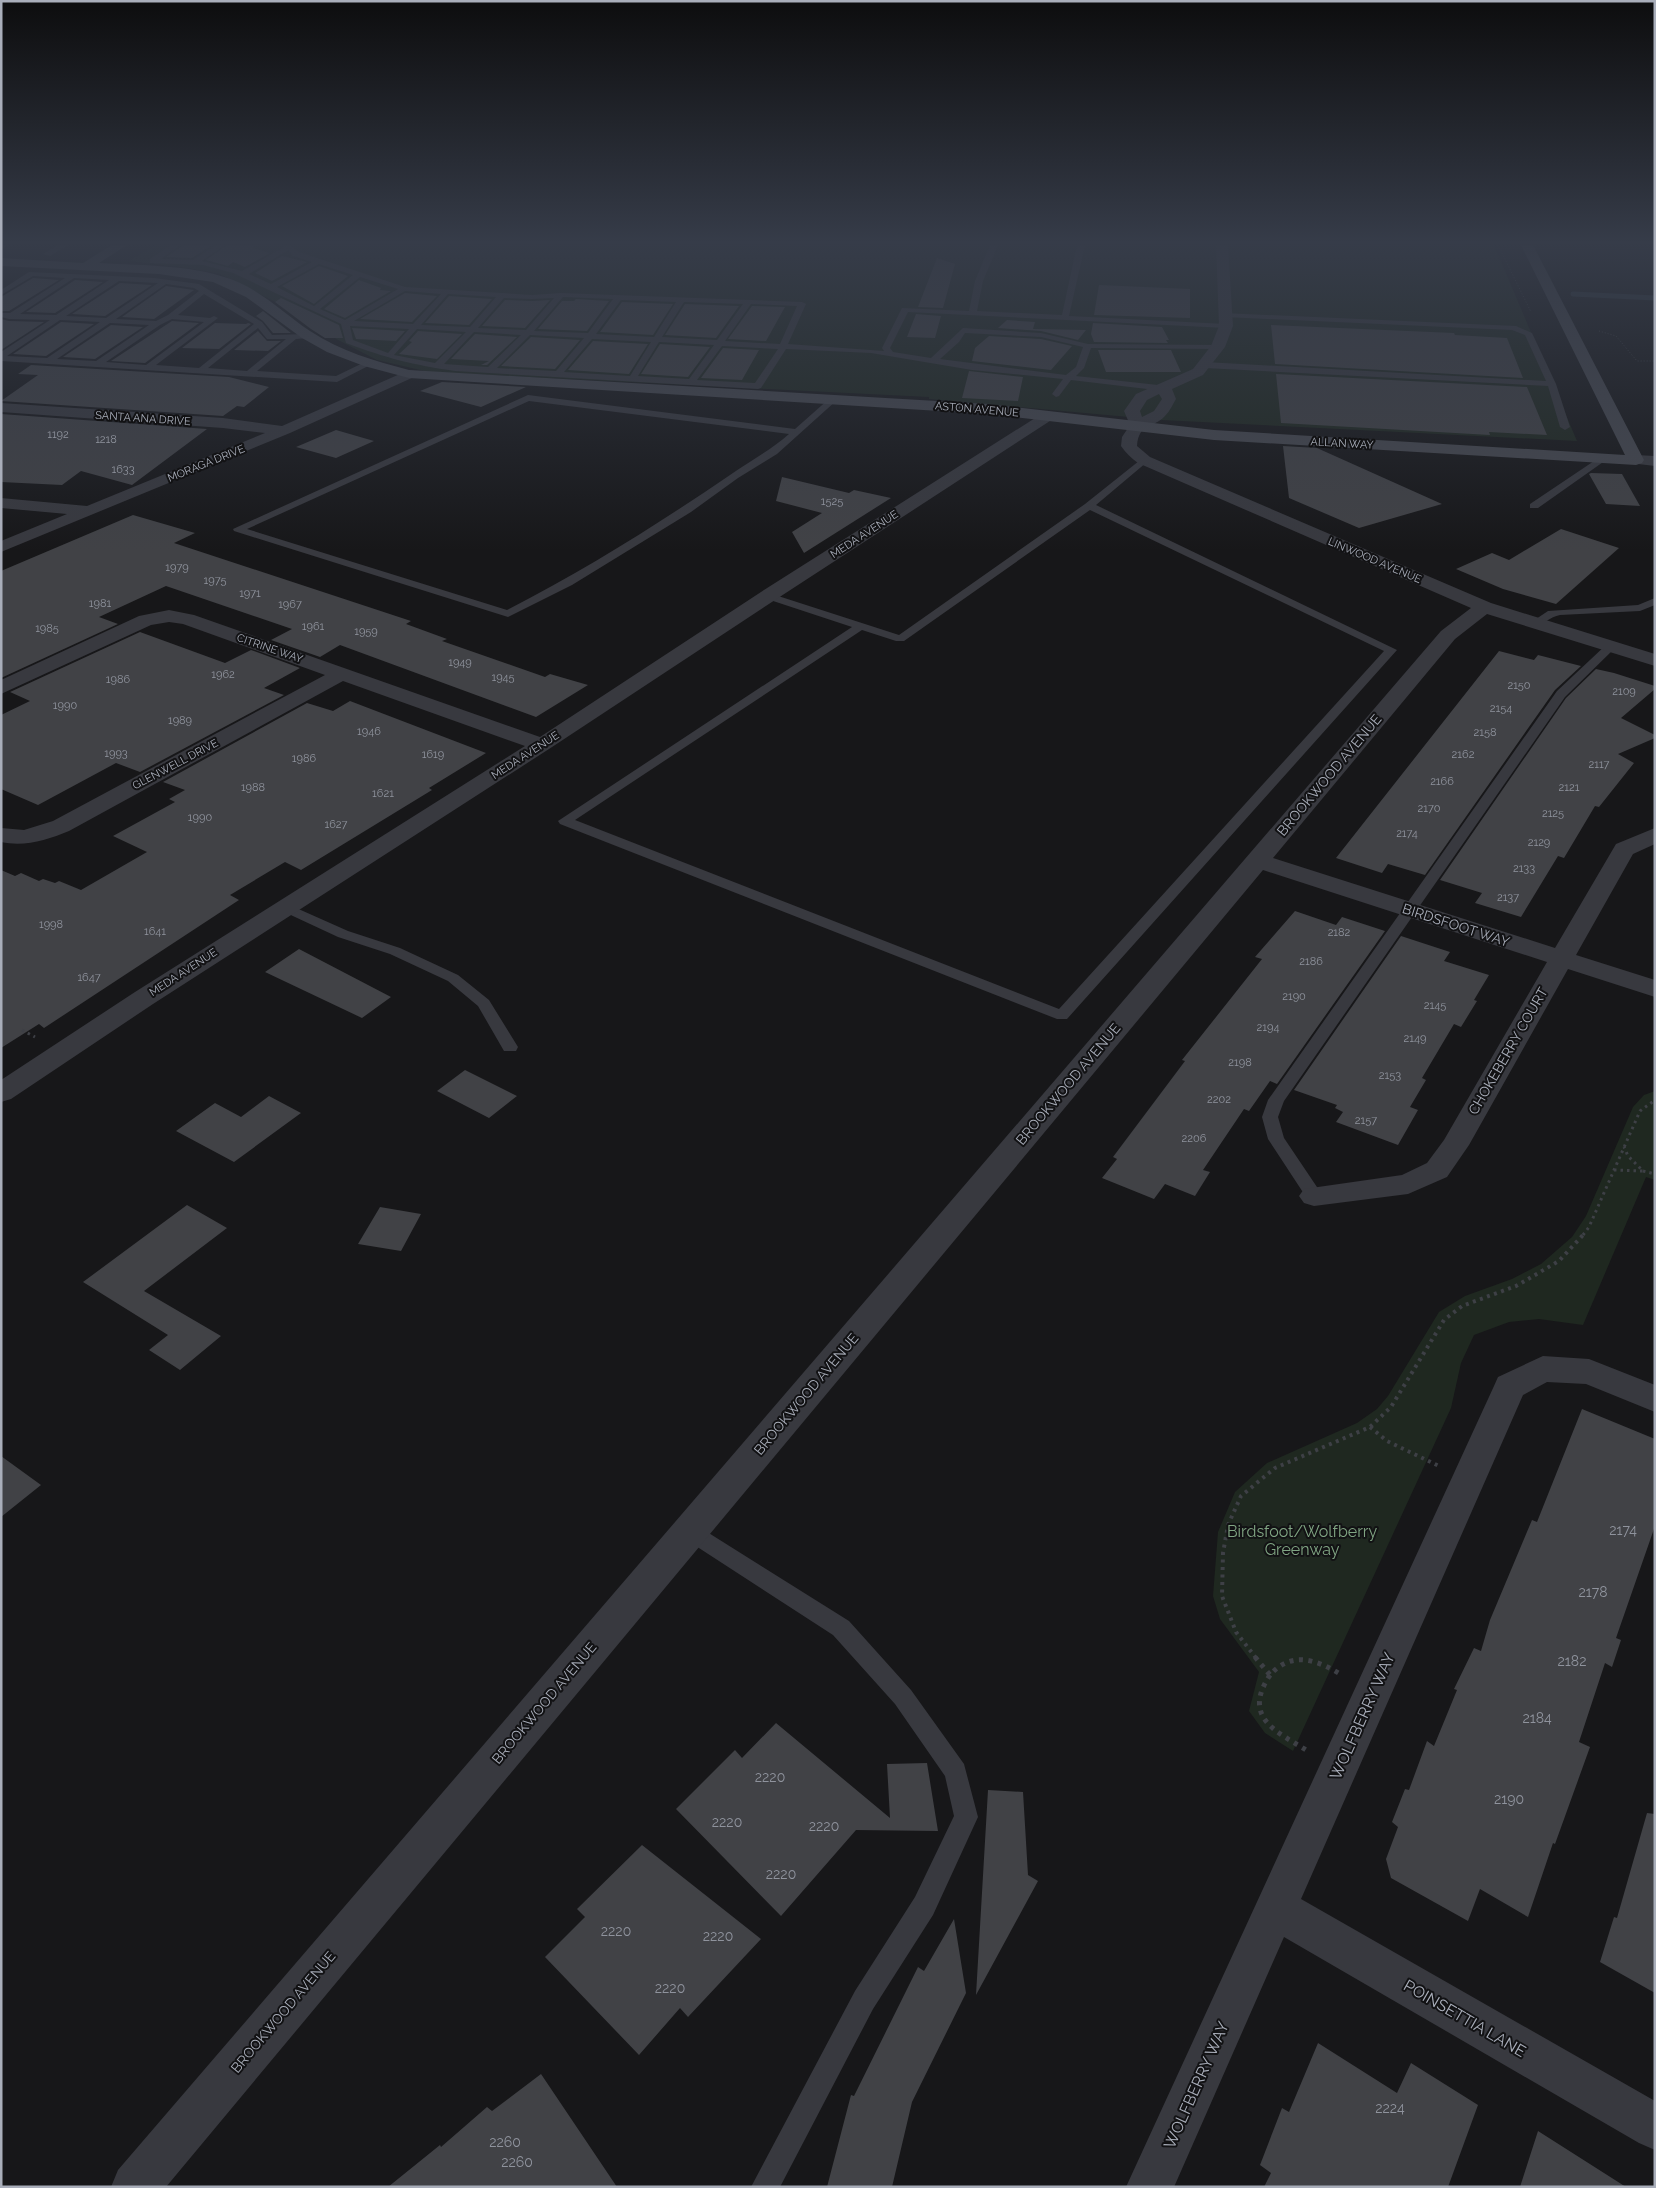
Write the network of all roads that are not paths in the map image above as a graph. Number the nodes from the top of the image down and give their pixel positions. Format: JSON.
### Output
{"nodes":[{"id":1,"x":15,"y":347,"type":"edge"},
{"id":2,"x":69,"y":347,"type":"edge"},
{"id":3,"x":122,"y":347,"type":"edge"},
{"id":4,"x":175,"y":347,"type":"edge"},
{"id":5,"x":230,"y":347,"type":"edge"},
{"id":6,"x":281,"y":347,"type":"edge"},
{"id":7,"x":328,"y":347,"type":"edge"},
{"id":8,"x":365,"y":347,"type":"edge"},
{"id":9,"x":396,"y":347,"type":"edge"},
{"id":10,"x":455,"y":347,"type":"edge"},
{"id":11,"x":514,"y":347,"type":"edge"},
{"id":12,"x":581,"y":347,"type":"edge"},
{"id":13,"x":652,"y":347,"type":"edge"},
{"id":14,"x":717,"y":347,"type":"edge"},
{"id":15,"x":783,"y":347,"type":"edge"},
{"id":16,"x":785,"y":347,"type":"edge"},
{"id":17,"x":886,"y":347,"type":"edge"},
{"id":18,"x":948,"y":347,"type":"edge"},
{"id":19,"x":1088,"y":347,"type":"edge"},
{"id":20,"x":1218,"y":347,"type":"edge"},
{"id":21,"x":1535,"y":347,"type":"edge"},
{"id":22,"x":1579,"y":347,"type":"edge"},
{"id":23,"x":891,"y":355,"type":"junction"},
{"id":24,"x":388,"y":356,"type":"junction"},
{"id":25,"x":1,"y":357,"type":"edge"},
{"id":26,"x":934,"y":360,"type":"junction"},
{"id":27,"x":49,"y":361,"type":"junction"},
{"id":28,"x":98,"y":364,"type":"junction"},
{"id":29,"x":368,"y":364,"type":"junction"},
{"id":30,"x":438,"y":365,"type":"junction"},
{"id":31,"x":1205,"y":366,"type":"junction"},
{"id":32,"x":148,"y":367,"type":"junction"},
{"id":33,"x":201,"y":370,"type":"junction"},
{"id":34,"x":490,"y":370,"type":"junction"},
{"id":35,"x":250,"y":374,"type":"junction"},
{"id":36,"x":409,"y":374,"type":"junction"},
{"id":37,"x":558,"y":374,"type":"junction"},
{"id":38,"x":1069,"y":378,"type":"junction"},
{"id":39,"x":632,"y":379,"type":"junction"},
{"id":40,"x":691,"y":382,"type":"junction"},
{"id":41,"x":1552,"y":384,"type":"junction"},
{"id":42,"x":1164,"y":388,"type":"junction"},
{"id":43,"x":1056,"y":394,"type":"dead end"},
{"id":44,"x":833,"y":400,"type":"junction"},
{"id":45,"x":1,"y":407,"type":"edge"},
{"id":46,"x":1048,"y":416,"type":"junction"},
{"id":47,"x":1138,"y":424,"type":"junction"},
{"id":48,"x":1565,"y":427,"type":"dead end"},
{"id":49,"x":285,"y":430,"type":"junction"},
{"id":50,"x":798,"y":432,"type":"junction"},
{"id":51,"x":1603,"y":458,"type":"junction"},
{"id":52,"x":1144,"y":460,"type":"junction"},
{"id":53,"x":1636,"y":460,"type":"junction"},
{"id":54,"x":1655,"y":461,"type":"edge"},
{"id":55,"x":1,"y":503,"type":"edge"},
{"id":56,"x":1089,"y":506,"type":"junction"},
{"id":57,"x":1534,"y":506,"type":"dead end"},
{"id":58,"x":89,"y":511,"type":"junction"},
{"id":59,"x":1,"y":547,"type":"edge"},
{"id":60,"x":768,"y":596,"type":"junction"},
{"id":61,"x":1655,"y":601,"type":"edge"},
{"id":62,"x":1484,"y":607,"type":"junction"},
{"id":63,"x":1536,"y":623,"type":"junction"},
{"id":64,"x":861,"y":626,"type":"junction"},
{"id":65,"x":1611,"y":646,"type":"junction"},
{"id":66,"x":1655,"y":660,"type":"edge"},
{"id":67,"x":344,"y":673,"type":"junction"},
{"id":68,"x":1,"y":688,"type":"edge"},
{"id":69,"x":542,"y":745,"type":"junction"},
{"id":70,"x":1,"y":835,"type":"edge"},
{"id":71,"x":1655,"y":836,"type":"edge"},
{"id":72,"x":1257,"y":860,"type":"junction"},
{"id":73,"x":284,"y":907,"type":"junction"},
{"id":74,"x":1410,"y":911,"type":"junction"},
{"id":75,"x":1561,"y":958,"type":"junction"},
{"id":76,"x":1655,"y":989,"type":"edge"},
{"id":77,"x":510,"y":1047,"type":"dead end"},
{"id":78,"x":1,"y":1093,"type":"edge"},
{"id":79,"x":1314,"y":1196,"type":"joint"},
{"id":80,"x":1655,"y":1399,"type":"edge"},
{"id":81,"x":690,"y":1531,"type":"junction"},
{"id":82,"x":1275,"y":1908,"type":"junction"},
{"id":83,"x":1655,"y":2127,"type":"edge"},
{"id":84,"x":135,"y":2187,"type":"edge"},
{"id":85,"x":765,"y":2187,"type":"edge"},
{"id":86,"x":1150,"y":2187,"type":"edge"}],
"edges":[{"from":1,"to":25,"type":"lane"},
{"from":2,"to":27,"type":"lane"},
{"from":3,"to":28,"type":"lane"},
{"from":4,"to":32,"type":"lane"},
{"from":5,"to":33,"type":"lane"},
{"from":6,"to":35,"type":"lane"},
{"from":7,"to":29,"type":"street","name":"ASTON AVENUE"},
{"from":8,"to":24,"type":"lane"},
{"from":9,"to":24,"type":"lane"},
{"from":10,"to":30,"type":"lane"},
{"from":11,"to":34,"type":"lane"},
{"from":12,"to":37,"type":"lane"},
{"from":13,"to":39,"type":"lane"},
{"from":14,"to":40,"type":"lane"},
{"from":15,"to":40,"type":"lane"},
{"from":16,"to":23,"type":"lane"},
{"from":17,"to":23,"type":"lane"},
{"from":18,"to":26,"type":"lane"},
{"from":19,"to":38,"type":"lane"},
{"from":20,"to":31,"type":"street","name":"LINWOOD AVENUE"},
{"from":21,"to":41,"type":"lane"},
{"from":22,"to":53,"type":"street"},
{"from":23,"to":26,"type":"lane"},
{"from":24,"to":30,"type":"lane"},
{"from":25,"to":27,"type":"lane"},
{"from":26,"to":38,"type":"lane"},
{"from":27,"to":28,"type":"lane"},
{"from":28,"to":32,"type":"lane"},
{"from":29,"to":35,"type":"lane"},
{"from":29,"to":36,"type":"street","name":"ASTON AVENUE"},
{"from":30,"to":34,"type":"lane"},
{"from":31,"to":41,"type":"lane"},
{"from":31,"to":42,"type":"street","name":"LINWOOD AVENUE"},
{"from":32,"to":33,"type":"lane"},
{"from":33,"to":35,"type":"lane"},
{"from":34,"to":37,"type":"lane"},
{"from":36,"to":44,"type":"street","name":"ASTON AVENUE"},
{"from":36,"to":49,"type":"street","name":"MORAGA DRIVE"},
{"from":37,"to":39,"type":"lane"},
{"from":38,"to":42,"type":"lane"},
{"from":38,"to":43,"type":"lane"},
{"from":39,"to":40,"type":"lane"},
{"from":41,"to":48,"type":"lane"},
{"from":42,"to":47,"type":"street"},
{"from":42,"to":47,"type":"street","name":"LINWOOD AVENUE"},
{"from":44,"to":46,"type":"street","name":"ASTON AVENUE"},
{"from":44,"to":50,"type":"lane"},
{"from":45,"to":49,"type":"street","name":"SANTA ANA DRIVE"},
{"from":46,"to":47,"type":"street","name":"ALLAN WAY"},
{"from":46,"to":60,"type":"street","name":"MEDA AVENUE"},
{"from":47,"to":51,"type":"street","name":"ALLAN WAY"},
{"from":47,"to":52,"type":"street","name":"LINWOOD AVENUE"},
{"from":49,"to":58,"type":"street","name":"MORAGA DRIVE"},
{"from":50,"to":50,"type":"lane"},
{"from":51,"to":53,"type":"street","name":"ALLAN WAY"},
{"from":51,"to":57,"type":"lane"},
{"from":52,"to":56,"type":"lane"},
{"from":52,"to":62,"type":"street","name":"LINWOOD AVENUE"},
{"from":53,"to":54,"type":"street"},
{"from":55,"to":58,"type":"street"},
{"from":56,"to":64,"type":"lane"},
{"from":56,"to":64,"type":"lane"},
{"from":58,"to":59,"type":"street","name":"MORAGA DRIVE"},
{"from":60,"to":64,"type":"lane"},
{"from":60,"to":69,"type":"street","name":"MEDA AVENUE"},
{"from":61,"to":63,"type":"lane"},
{"from":62,"to":63,"type":"street","name":"LINWOOD AVENUE"},
{"from":62,"to":72,"type":"street","name":"BROOKWOOD AVENUE"},
{"from":63,"to":65,"type":"street","name":"LINWOOD AVENUE"},
{"from":65,"to":66,"type":"street","name":"LINWOOD AVENUE"},
{"from":65,"to":74,"type":"lane"},
{"from":67,"to":68,"type":"street","name":"CITRINE WAY"},
{"from":67,"to":69,"type":"street","name":"CITRINE WAY"},
{"from":67,"to":70,"type":"street","name":"GLENWELL DRIVE"},
{"from":69,"to":73,"type":"street","name":"MEDA AVENUE"},
{"from":71,"to":75,"type":"street","name":"CHOKEBERRY COURT"},
{"from":72,"to":74,"type":"street","name":"BIRDSFOOT WAY"},
{"from":72,"to":81,"type":"street","name":"BROOKWOOD AVENUE"},
{"from":73,"to":77,"type":"lane"},
{"from":73,"to":78,"type":"street","name":"MEDA AVENUE"},
{"from":74,"to":75,"type":"street","name":"BIRDSFOOT WAY"},
{"from":74,"to":79,"type":"lane"},
{"from":75,"to":76,"type":"street","name":"BIRDSFOOT WAY"},
{"from":75,"to":79,"type":"street","name":"CHOKEBERRY COURT"},
{"from":80,"to":82,"type":"street","name":"WOLFBERRY WAY"},
{"from":81,"to":84,"type":"street","name":"BROOKWOOD AVENUE"},
{"from":81,"to":85,"type":"lane"},
{"from":82,"to":83,"type":"street","name":"POINSETTIA LANE"},
{"from":82,"to":86,"type":"street","name":"WOLFBERRY WAY"}]}
